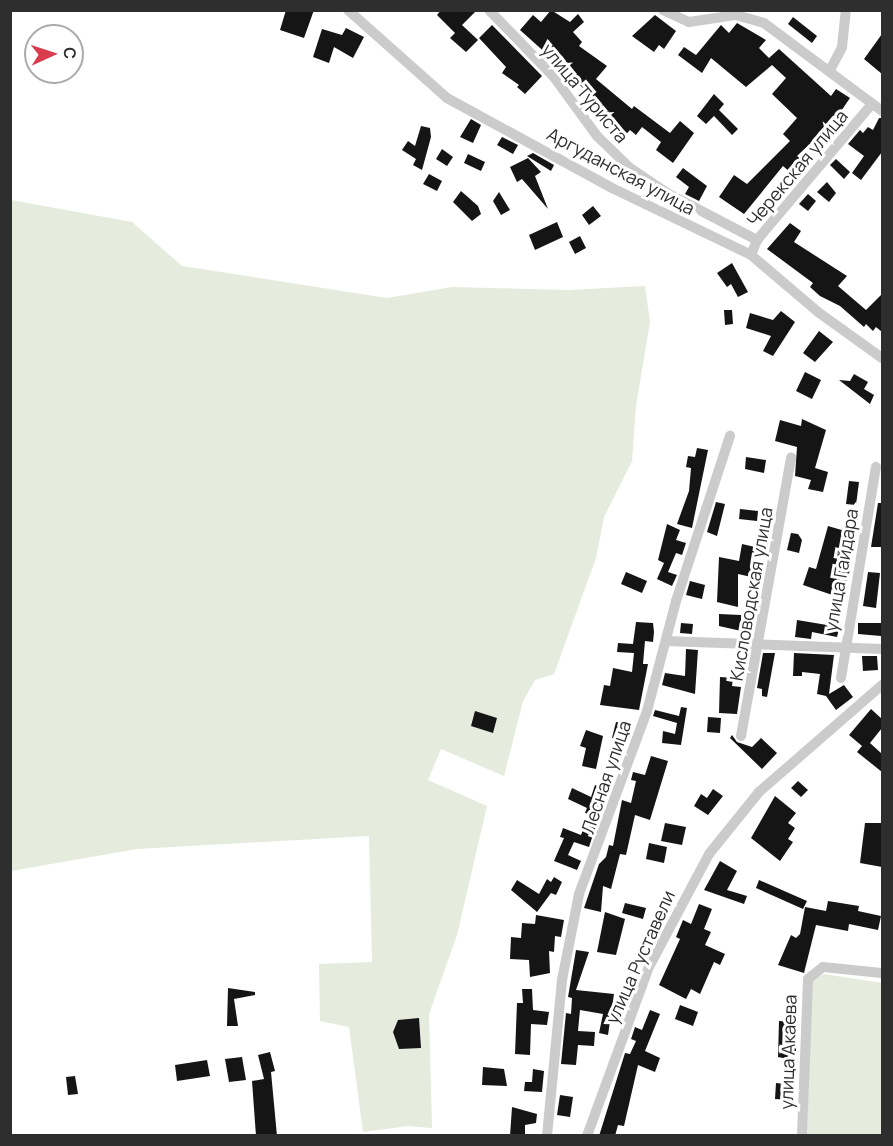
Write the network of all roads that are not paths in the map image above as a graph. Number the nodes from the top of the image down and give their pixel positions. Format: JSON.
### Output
{"nodes":[{"id":1,"x":348,"y":10,"type":"edge"},
{"id":2,"x":489,"y":10,"type":"edge"},
{"id":3,"x":663,"y":10,"type":"edge"},
{"id":4,"x":846,"y":10,"type":"edge"},
{"id":5,"x":751,"y":14,"type":"edge"},
{"id":6,"x":830,"y":70,"type":"junction"},
{"id":7,"x":872,"y":104,"type":"junction"},
{"id":8,"x":882,"y":111,"type":"edge"},
{"id":9,"x":757,"y":240,"type":"junction"},
{"id":10,"x":751,"y":255,"type":"junction"},
{"id":11,"x":882,"y":358,"type":"edge"},
{"id":12,"x":730,"y":436,"type":"dead end"},
{"id":13,"x":791,"y":457,"type":"dead end"},
{"id":14,"x":876,"y":467,"type":"dead end"},
{"id":15,"x":666,"y":641,"type":"junction"},
{"id":16,"x":759,"y":646,"type":"junction"},
{"id":17,"x":844,"y":648,"type":"junction"},
{"id":18,"x":882,"y":649,"type":"edge"},
{"id":19,"x":841,"y":678,"type":"dead end"},
{"id":20,"x":882,"y":686,"type":"edge"},
{"id":21,"x":741,"y":736,"type":"dead end"},
{"id":22,"x":882,"y":973,"type":"edge"},
{"id":23,"x":547,"y":1136,"type":"edge"},
{"id":24,"x":587,"y":1136,"type":"edge"},
{"id":25,"x":802,"y":1136,"type":"edge"}],
"edges":[{"from":1,"to":10,"type":"street","name":"Аргуданская улица"},
{"from":2,"to":9,"type":"street","name":"улица Туриста"},
{"from":3,"to":5,"type":"street"},
{"from":4,"to":6,"type":"street"},
{"from":5,"to":6,"type":"street"},
{"from":6,"to":7,"type":"street"},
{"from":7,"to":8,"type":"street"},
{"from":7,"to":9,"type":"street","name":"Черекская улица"},
{"from":9,"to":10,"type":"street","name":"Черекская улица"},
{"from":10,"to":11,"type":"street","name":"Аргуданская улица"},
{"from":12,"to":15,"type":"street","name":"Лесная улица"},
{"from":13,"to":16,"type":"street","name":"Кисловодская улица"},
{"from":14,"to":17,"type":"street","name":"улица Гайдара"},
{"from":15,"to":16,"type":"street"},
{"from":15,"to":23,"type":"street","name":"Лесная улица"},
{"from":16,"to":17,"type":"street"},
{"from":16,"to":21,"type":"street","name":"Кисловодская улица"},
{"from":17,"to":18,"type":"street"},
{"from":17,"to":19,"type":"street","name":"улица Гайдара"},
{"from":20,"to":24,"type":"street","name":"улица Руставели"},
{"from":22,"to":25,"type":"street","name":"улица Акаева"}]}
